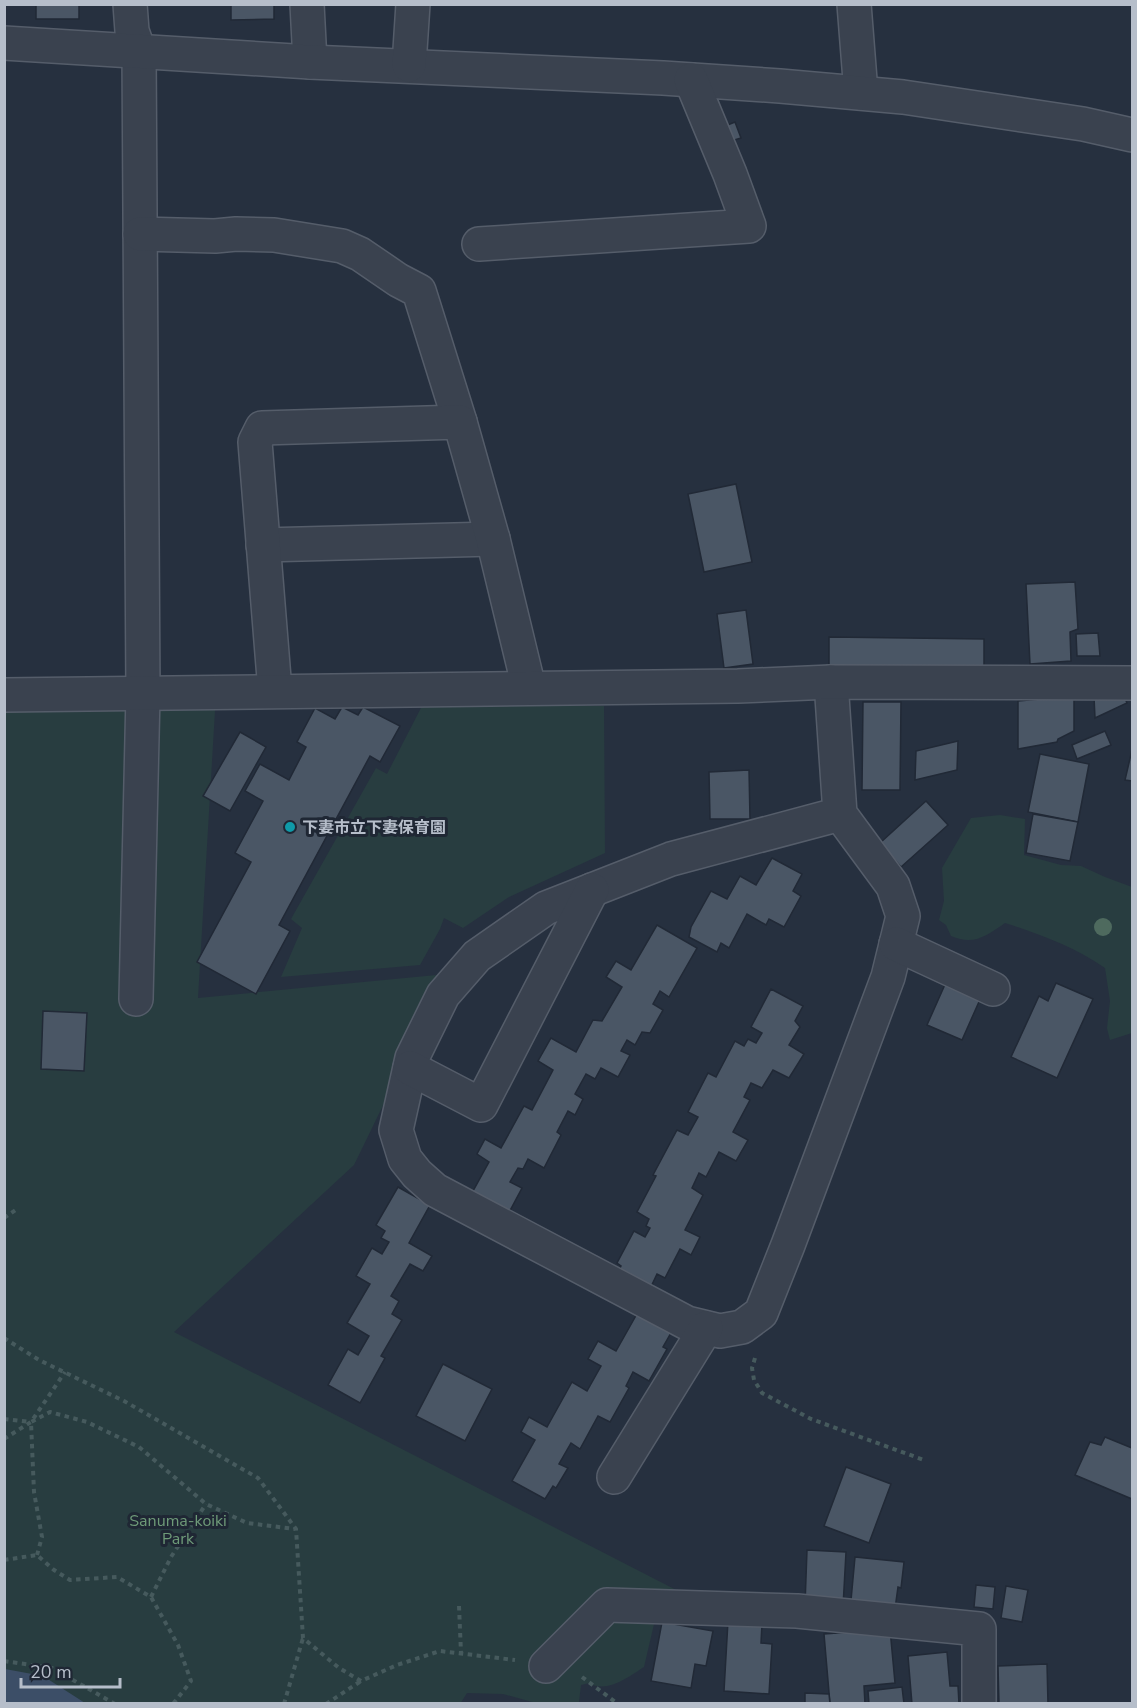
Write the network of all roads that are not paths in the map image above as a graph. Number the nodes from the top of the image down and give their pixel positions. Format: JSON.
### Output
{"nodes":[{"id":1,"x":130,"y":4,"type":"edge"},
{"id":2,"x":307,"y":4,"type":"edge"},
{"id":3,"x":413,"y":4,"type":"edge"},
{"id":4,"x":854,"y":4,"type":"edge"},
{"id":5,"x":4,"y":43,"type":"edge"},
{"id":6,"x":139,"y":51,"type":"junction"},
{"id":7,"x":310,"y":62,"type":"junction"},
{"id":8,"x":409,"y":65,"type":"junction"},
{"id":9,"x":691,"y":80,"type":"junction"},
{"id":10,"x":861,"y":93,"type":"junction"},
{"id":11,"x":1132,"y":135,"type":"edge"},
{"id":12,"x":140,"y":234,"type":"junction"},
{"id":13,"x":479,"y":244,"type":"dead end"},
{"id":14,"x":460,"y":422,"type":"junction"},
{"id":15,"x":493,"y":539,"type":"junction"},
{"id":16,"x":263,"y":545,"type":"junction"},
{"id":17,"x":831,"y":682,"type":"junction"},
{"id":18,"x":1132,"y":683,"type":"edge"},
{"id":19,"x":529,"y":688,"type":"junction"},
{"id":20,"x":275,"y":691,"type":"junction"},
{"id":21,"x":143,"y":694,"type":"junction"},
{"id":22,"x":4,"y":695,"type":"edge"},
{"id":23,"x":840,"y":814,"type":"junction"},
{"id":24,"x":592,"y":890,"type":"junction"},
{"id":25,"x":896,"y":944,"type":"junction"},
{"id":26,"x":993,"y":989,"type":"dead end"},
{"id":27,"x":136,"y":999,"type":"dead end"},
{"id":28,"x":410,"y":1068,"type":"junction"},
{"id":29,"x":706,"y":1328,"type":"junction"},
{"id":30,"x":614,"y":1477,"type":"dead end"},
{"id":31,"x":546,"y":1666,"type":"road end"},
{"id":32,"x":979,"y":1704,"type":"edge"}],
"edges":[{"from":1,"to":6,"type":"street"},
{"from":2,"to":7,"type":"street"},
{"from":3,"to":8,"type":"street"},
{"from":4,"to":10,"type":"street"},
{"from":5,"to":6,"type":"street"},
{"from":6,"to":7,"type":"street"},
{"from":6,"to":12,"type":"street"},
{"from":7,"to":8,"type":"street"},
{"from":8,"to":9,"type":"street"},
{"from":9,"to":10,"type":"street"},
{"from":9,"to":13,"type":"street"},
{"from":10,"to":11,"type":"street"},
{"from":12,"to":14,"type":"street"},
{"from":12,"to":21,"type":"street"},
{"from":14,"to":15,"type":"street"},
{"from":14,"to":16,"type":"street"},
{"from":15,"to":16,"type":"street"},
{"from":15,"to":19,"type":"street"},
{"from":16,"to":20,"type":"street"},
{"from":17,"to":18,"type":"street"},
{"from":17,"to":19,"type":"street"},
{"from":17,"to":23,"type":"street"},
{"from":19,"to":20,"type":"street"},
{"from":20,"to":21,"type":"street"},
{"from":21,"to":22,"type":"street"},
{"from":21,"to":27,"type":"street"},
{"from":23,"to":24,"type":"street"},
{"from":23,"to":25,"type":"street"},
{"from":24,"to":28,"type":"street"},
{"from":24,"to":28,"type":"street"},
{"from":25,"to":26,"type":"street"},
{"from":25,"to":29,"type":"street"},
{"from":28,"to":29,"type":"street"},
{"from":29,"to":30,"type":"street"},
{"from":31,"to":32,"type":"street"}]}
